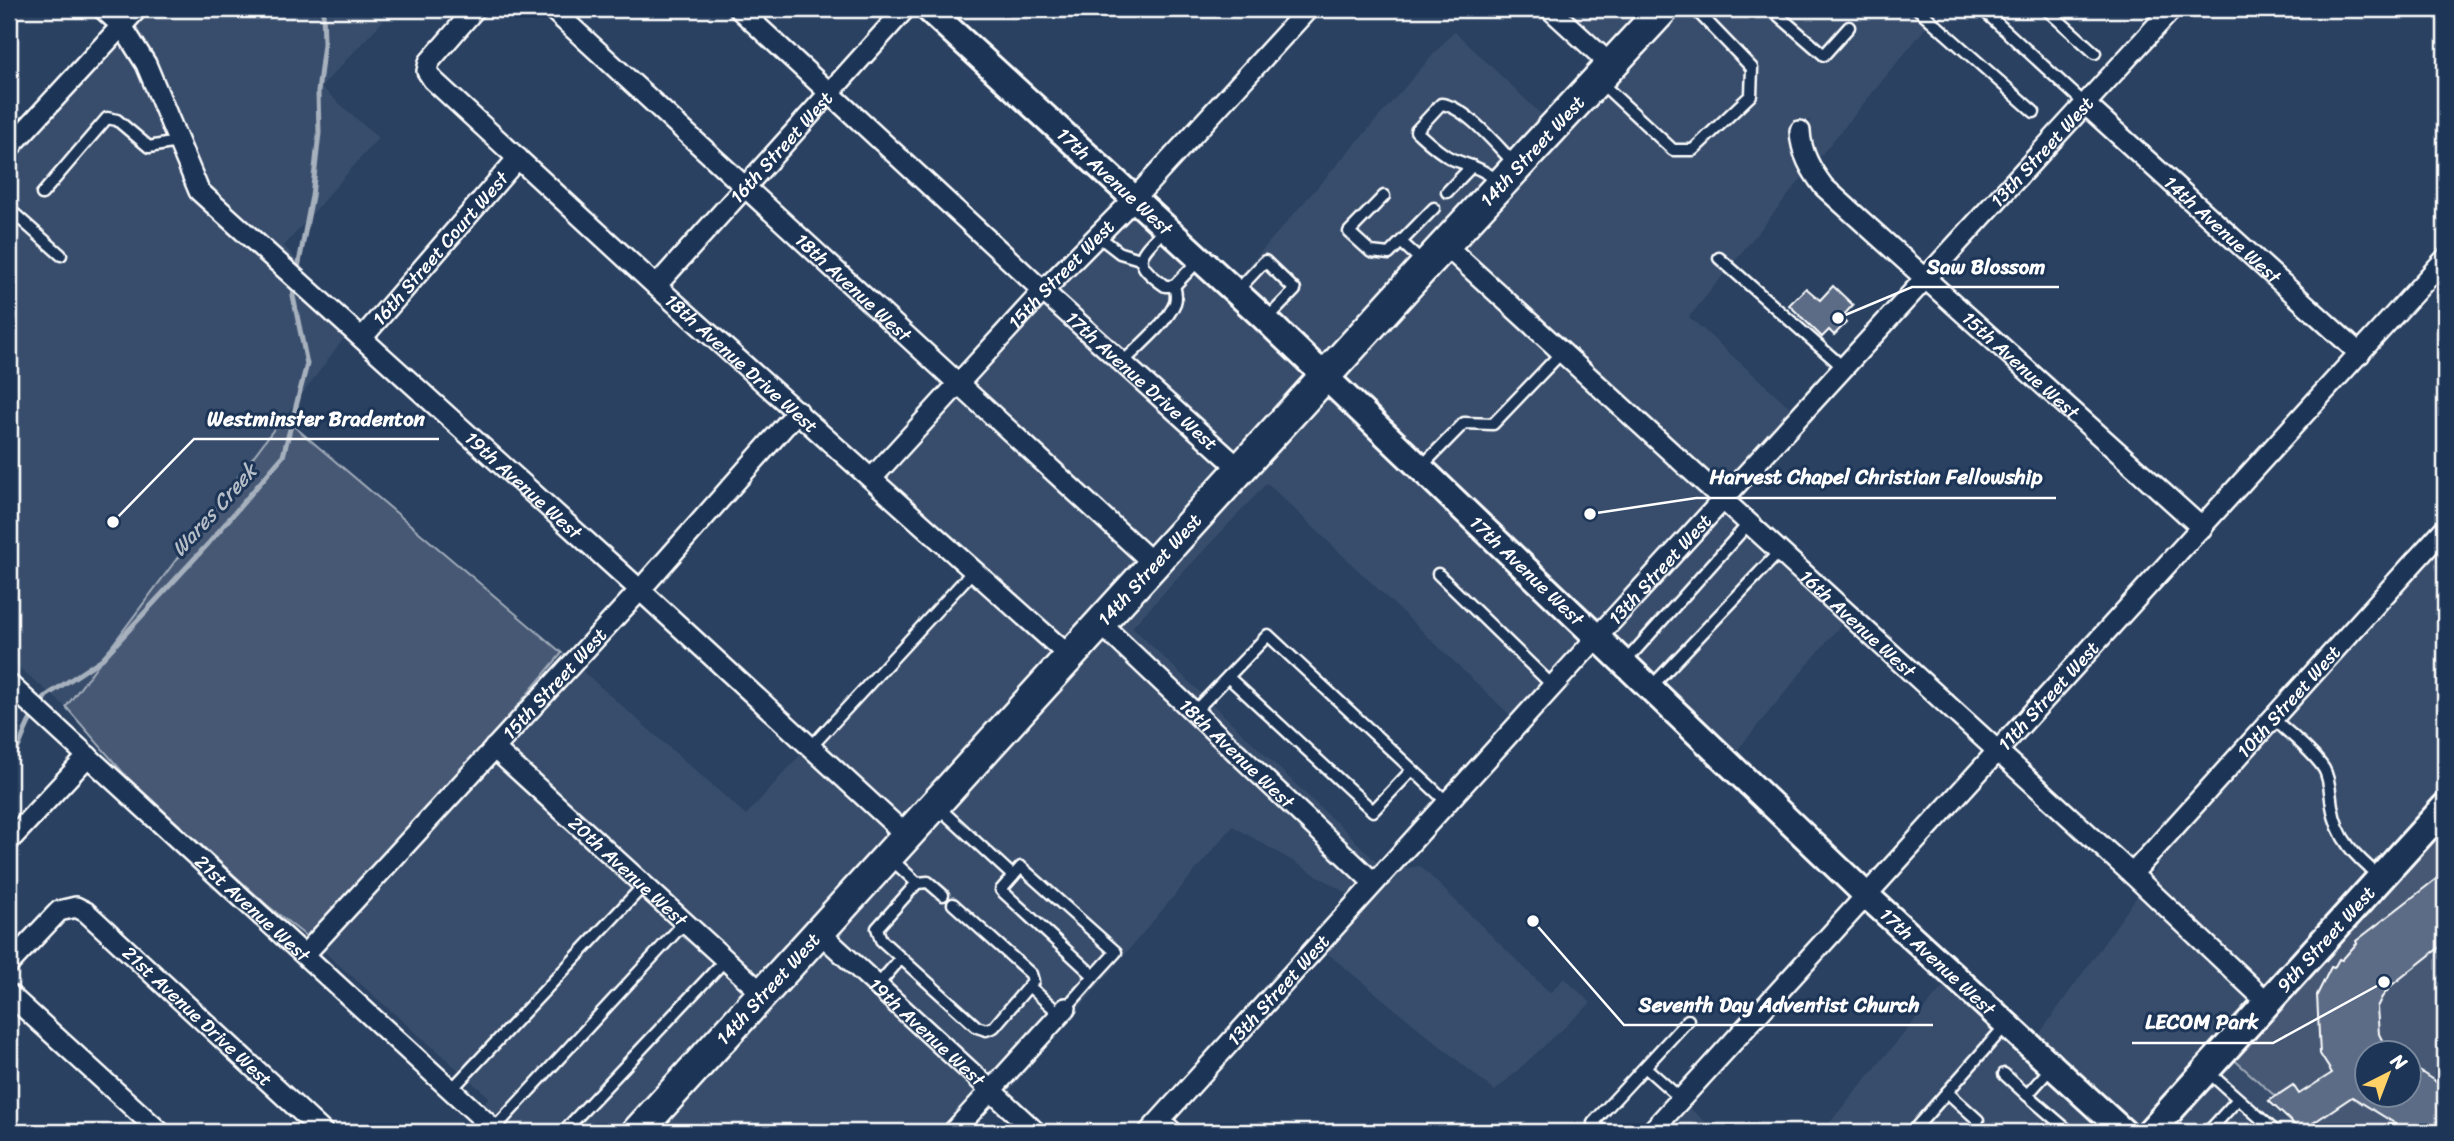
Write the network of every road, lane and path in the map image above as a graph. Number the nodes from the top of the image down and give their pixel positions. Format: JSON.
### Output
{"nodes":[{"id":1,"x":103,"y":9,"type":"edge"},
{"id":2,"x":137,"y":9,"type":"edge"},
{"id":3,"x":475,"y":9,"type":"edge"},
{"id":4,"x":552,"y":9,"type":"edge"},
{"id":5,"x":739,"y":9,"type":"edge"},
{"id":6,"x":905,"y":9,"type":"edge"},
{"id":7,"x":928,"y":9,"type":"edge"},
{"id":8,"x":1308,"y":9,"type":"edge"},
{"id":9,"x":1550,"y":9,"type":"edge"},
{"id":10,"x":1663,"y":9,"type":"edge"},
{"id":11,"x":1695,"y":9,"type":"edge"},
{"id":12,"x":1775,"y":9,"type":"edge"},
{"id":13,"x":1918,"y":9,"type":"edge"},
{"id":14,"x":1982,"y":9,"type":"edge"},
{"id":15,"x":2046,"y":9,"type":"edge"},
{"id":16,"x":2172,"y":9,"type":"edge"},
{"id":17,"x":121,"y":26,"type":"junction"},
{"id":18,"x":1849,"y":27,"type":"dead end"},
{"id":19,"x":2095,"y":53,"type":"dead end"},
{"id":20,"x":1604,"y":72,"type":"junction"},
{"id":21,"x":830,"y":94,"type":"junction"},
{"id":22,"x":2085,"y":104,"type":"junction"},
{"id":23,"x":2034,"y":112,"type":"dead end"},
{"id":24,"x":1800,"y":131,"type":"dead end"},
{"id":25,"x":177,"y":142,"type":"junction"},
{"id":26,"x":9,"y":148,"type":"edge"},
{"id":27,"x":518,"y":158,"type":"junction"},
{"id":28,"x":1472,"y":166,"type":"junction"},
{"id":29,"x":1509,"y":175,"type":"junction"},
{"id":30,"x":746,"y":187,"type":"junction"},
{"id":31,"x":1447,"y":192,"type":"dead end"},
{"id":32,"x":42,"y":194,"type":"dead end"},
{"id":33,"x":1384,"y":196,"type":"dead end"},
{"id":34,"x":1134,"y":199,"type":"junction"},
{"id":35,"x":1434,"y":208,"type":"dead end"},
{"id":36,"x":9,"y":209,"type":"edge"},
{"id":37,"x":1166,"y":228,"type":"junction"},
{"id":38,"x":1098,"y":236,"type":"junction"},
{"id":39,"x":1401,"y":242,"type":"junction"},
{"id":40,"x":61,"y":255,"type":"dead end"},
{"id":41,"x":1436,"y":255,"type":"junction"},
{"id":42,"x":1719,"y":258,"type":"dead end"},
{"id":43,"x":1140,"y":259,"type":"junction"},
{"id":44,"x":1200,"y":259,"type":"junction"},
{"id":45,"x":2445,"y":259,"type":"edge"},
{"id":46,"x":1924,"y":279,"type":"junction"},
{"id":47,"x":656,"y":286,"type":"junction"},
{"id":48,"x":1174,"y":286,"type":"junction"},
{"id":49,"x":1043,"y":291,"type":"junction"},
{"id":50,"x":1236,"y":293,"type":"junction"},
{"id":51,"x":1266,"y":321,"type":"junction"},
{"id":52,"x":362,"y":338,"type":"junction"},
{"id":53,"x":1562,"y":352,"type":"junction"},
{"id":54,"x":2360,"y":354,"type":"junction"},
{"id":55,"x":1122,"y":363,"type":"junction"},
{"id":56,"x":1844,"y":368,"type":"junction"},
{"id":57,"x":1325,"y":376,"type":"junction"},
{"id":58,"x":957,"y":384,"type":"junction"},
{"id":59,"x":798,"y":411,"type":"junction"},
{"id":60,"x":1420,"y":467,"type":"junction"},
{"id":61,"x":1240,"y":469,"type":"junction"},
{"id":62,"x":872,"y":478,"type":"junction"},
{"id":63,"x":1724,"y":500,"type":"junction"},
{"id":64,"x":1749,"y":523,"type":"junction"},
{"id":65,"x":2202,"y":528,"type":"junction"},
{"id":66,"x":2445,"y":528,"type":"edge"},
{"id":67,"x":1780,"y":551,"type":"junction"},
{"id":68,"x":1154,"y":564,"type":"junction"},
{"id":69,"x":974,"y":570,"type":"junction"},
{"id":70,"x":1438,"y":574,"type":"dead end"},
{"id":71,"x":640,"y":590,"type":"junction"},
{"id":72,"x":1100,"y":623,"type":"junction"},
{"id":73,"x":1598,"y":636,"type":"junction"},
{"id":74,"x":1069,"y":656,"type":"junction"},
{"id":75,"x":1625,"y":662,"type":"junction"},
{"id":76,"x":1228,"y":677,"type":"junction"},
{"id":77,"x":1553,"y":686,"type":"junction"},
{"id":78,"x":1651,"y":687,"type":"junction"},
{"id":79,"x":15,"y":690,"type":"edge"},
{"id":80,"x":1194,"y":712,"type":"junction"},
{"id":81,"x":2273,"y":718,"type":"junction"},
{"id":82,"x":811,"y":747,"type":"junction"},
{"id":83,"x":494,"y":748,"type":"junction"},
{"id":84,"x":1998,"y":751,"type":"junction"},
{"id":85,"x":88,"y":755,"type":"junction"},
{"id":86,"x":1412,"y":770,"type":"junction"},
{"id":87,"x":1447,"y":802,"type":"junction"},
{"id":88,"x":935,"y":804,"type":"junction"},
{"id":89,"x":2445,"y":807,"type":"edge"},
{"id":90,"x":9,"y":841,"type":"edge"},
{"id":91,"x":897,"y":846,"type":"junction"},
{"id":92,"x":2132,"y":874,"type":"junction"},
{"id":93,"x":1013,"y":876,"type":"junction"},
{"id":94,"x":2381,"y":878,"type":"junction"},
{"id":95,"x":917,"y":883,"type":"junction"},
{"id":96,"x":1374,"y":883,"type":"junction"},
{"id":97,"x":644,"y":885,"type":"junction"},
{"id":98,"x":943,"y":895,"type":"dead end"},
{"id":99,"x":1866,"y":895,"type":"junction"},
{"id":100,"x":953,"y":904,"type":"dead end"},
{"id":101,"x":685,"y":922,"type":"junction"},
{"id":102,"x":819,"y":932,"type":"junction"},
{"id":103,"x":305,"y":954,"type":"junction"},
{"id":104,"x":901,"y":958,"type":"junction"},
{"id":105,"x":726,"y":959,"type":"junction"},
{"id":106,"x":9,"y":964,"type":"edge"},
{"id":107,"x":1094,"y":976,"type":"junction"},
{"id":108,"x":877,"y":986,"type":"junction"},
{"id":109,"x":1030,"y":987,"type":"junction"},
{"id":110,"x":9,"y":994,"type":"edge"},
{"id":111,"x":764,"y":994,"type":"junction"},
{"id":112,"x":2268,"y":1003,"type":"junction"},
{"id":113,"x":1063,"y":1011,"type":"junction"},
{"id":114,"x":1688,"y":1020,"type":"dead end"},
{"id":115,"x":2006,"y":1024,"type":"junction"},
{"id":116,"x":2052,"y":1066,"type":"junction"},
{"id":117,"x":1645,"y":1067,"type":"junction"},
{"id":118,"x":2207,"y":1071,"type":"junction"},
{"id":119,"x":2004,"y":1074,"type":"dead end"},
{"id":120,"x":451,"y":1090,"type":"junction"},
{"id":121,"x":990,"y":1091,"type":"junction"},
{"id":122,"x":1947,"y":1092,"type":"junction"},
{"id":123,"x":2027,"y":1095,"type":"junction"},
{"id":124,"x":1681,"y":1099,"type":"junction"},
{"id":125,"x":2238,"y":1099,"type":"junction"},
{"id":126,"x":1163,"y":1117,"type":"junction"},
{"id":127,"x":1978,"y":1120,"type":"dead end"},
{"id":128,"x":642,"y":1130,"type":"edge"},
{"id":129,"x":1656,"y":1130,"type":"edge"},
{"id":130,"x":495,"y":1131,"type":"edge"},
{"id":131,"x":159,"y":1132,"type":"edge"},
{"id":132,"x":323,"y":1132,"type":"edge"},
{"id":133,"x":563,"y":1132,"type":"edge"},
{"id":134,"x":953,"y":1132,"type":"edge"},
{"id":135,"x":1036,"y":1132,"type":"edge"},
{"id":136,"x":1149,"y":1132,"type":"edge"},
{"id":137,"x":1179,"y":1132,"type":"edge"},
{"id":138,"x":1603,"y":1132,"type":"edge"},
{"id":139,"x":1912,"y":1132,"type":"edge"},
{"id":140,"x":2070,"y":1132,"type":"edge"},
{"id":141,"x":2124,"y":1132,"type":"edge"},
{"id":142,"x":2150,"y":1132,"type":"edge"},
{"id":143,"x":2208,"y":1132,"type":"edge"},
{"id":144,"x":2276,"y":1132,"type":"edge"}],
"edges":[{"from":1,"to":17,"type":"street","name":"19th Avenue West"},
{"from":2,"to":17,"type":"street"},
{"from":3,"to":27,"type":"street","name":"18th Avenue Drive West"},
{"from":4,"to":30,"type":"street","name":"18th Avenue West"},
{"from":5,"to":21,"type":"street","name":"17th Avenue Drive West"},
{"from":6,"to":21,"type":"street","name":"16th Street West"},
{"from":7,"to":34,"type":"street","name":"17th Avenue West"},
{"from":8,"to":34,"type":"street","name":"15th Street West"},
{"from":9,"to":20,"type":"street"},
{"from":10,"to":20,"type":"main road","name":"14th Street West"},
{"from":11,"to":20,"type":"lane"},
{"from":12,"to":18,"type":"lane"},
{"from":13,"to":23,"type":"lane"},
{"from":14,"to":22,"type":"lane"},
{"from":15,"to":19,"type":"lane"},
{"from":16,"to":22,"type":"street","name":"13th Street West"},
{"from":17,"to":25,"type":"street","name":"19th Avenue West"},
{"from":17,"to":26,"type":"street"},
{"from":20,"to":29,"type":"main road","name":"14th Street West"},
{"from":21,"to":30,"type":"street","name":"16th Street West"},
{"from":21,"to":49,"type":"street","name":"17th Avenue Drive West"},
{"from":22,"to":46,"type":"street","name":"13th Street West"},
{"from":22,"to":54,"type":"street","name":"14th Avenue West"},
{"from":24,"to":46,"type":"street","name":"15th Avenue West"},
{"from":25,"to":32,"type":"lane"},
{"from":25,"to":52,"type":"street","name":"19th Avenue West"},
{"from":27,"to":47,"type":"street","name":"18th Avenue Drive West"},
{"from":27,"to":52,"type":"street","name":"16th Street Court West"},
{"from":28,"to":29,"type":"lane"},
{"from":28,"to":29,"type":"lane"},
{"from":28,"to":31,"type":"lane"},
{"from":29,"to":41,"type":"main road","name":"14th Street West"},
{"from":30,"to":47,"type":"street","name":"16th Street West"},
{"from":30,"to":58,"type":"street","name":"18th Avenue West"},
{"from":33,"to":39,"type":"lane"},
{"from":34,"to":37,"type":"street","name":"17th Avenue West"},
{"from":34,"to":38,"type":"street","name":"15th Street West"},
{"from":35,"to":39,"type":"lane"},
{"from":36,"to":40,"type":"lane"},
{"from":37,"to":43,"type":"lane"},
{"from":37,"to":44,"type":"street","name":"17th Avenue West"},
{"from":38,"to":43,"type":"lane"},
{"from":38,"to":49,"type":"street","name":"15th Street West"},
{"from":39,"to":41,"type":"lane"},
{"from":41,"to":53,"type":"street","name":"16th Avenue West"},
{"from":41,"to":57,"type":"main road","name":"14th Street West"},
{"from":42,"to":56,"type":"lane"},
{"from":43,"to":48,"type":"lane"},
{"from":44,"to":48,"type":"lane"},
{"from":44,"to":50,"type":"street","name":"17th Avenue West"},
{"from":45,"to":54,"type":"street","name":"11th Street West"},
{"from":46,"to":56,"type":"street","name":"13th Street West"},
{"from":46,"to":65,"type":"street","name":"15th Avenue West"},
{"from":47,"to":59,"type":"street","name":"18th Avenue Drive West"},
{"from":48,"to":55,"type":"lane"},
{"from":49,"to":55,"type":"street","name":"17th Avenue Drive West"},
{"from":49,"to":58,"type":"street","name":"15th Street West"},
{"from":50,"to":51,"type":"street","name":"17th Avenue West"},
{"from":50,"to":51,"type":"lane"},
{"from":51,"to":57,"type":"street","name":"17th Avenue West"},
{"from":52,"to":71,"type":"street","name":"19th Avenue West"},
{"from":53,"to":60,"type":"lane"},
{"from":53,"to":63,"type":"street","name":"16th Avenue West"},
{"from":54,"to":65,"type":"street","name":"11th Street West"},
{"from":55,"to":61,"type":"street","name":"17th Avenue Drive West"},
{"from":56,"to":63,"type":"street","name":"13th Street West"},
{"from":57,"to":60,"type":"street","name":"17th Avenue West"},
{"from":57,"to":61,"type":"main road","name":"14th Street West"},
{"from":58,"to":62,"type":"street","name":"15th Street West"},
{"from":58,"to":68,"type":"street","name":"18th Avenue West"},
{"from":59,"to":62,"type":"street","name":"18th Avenue Drive West"},
{"from":59,"to":71,"type":"street","name":"15th Street West"},
{"from":60,"to":73,"type":"street","name":"17th Avenue West"},
{"from":61,"to":68,"type":"main road","name":"14th Street West"},
{"from":62,"to":69,"type":"street","name":"18th Avenue Drive West"},
{"from":63,"to":64,"type":"street","name":"16th Avenue West"},
{"from":63,"to":73,"type":"street","name":"13th Street West"},
{"from":64,"to":67,"type":"street","name":"16th Avenue West"},
{"from":64,"to":75,"type":"lane"},
{"from":65,"to":84,"type":"street","name":"11th Street West"},
{"from":66,"to":81,"type":"street","name":"10th Street West"},
{"from":67,"to":78,"type":"lane"},
{"from":67,"to":84,"type":"street","name":"16th Avenue West"},
{"from":68,"to":72,"type":"main road","name":"14th Street West"},
{"from":69,"to":74,"type":"street","name":"18th Avenue Drive West"},
{"from":69,"to":82,"type":"lane"},
{"from":70,"to":77,"type":"lane"},
{"from":71,"to":82,"type":"street","name":"19th Avenue West"},
{"from":71,"to":83,"type":"street","name":"15th Street West"},
{"from":72,"to":74,"type":"main road","name":"14th Street West"},
{"from":72,"to":80,"type":"street","name":"18th Avenue West"},
{"from":73,"to":75,"type":"street","name":"17th Avenue West"},
{"from":73,"to":77,"type":"street","name":"13th Street West"},
{"from":74,"to":88,"type":"main road","name":"14th Street West"},
{"from":75,"to":78,"type":"street","name":"17th Avenue West"},
{"from":76,"to":80,"type":"lane"},
{"from":76,"to":86,"type":"lane"},
{"from":76,"to":86,"type":"lane"},
{"from":77,"to":87,"type":"street","name":"13th Street West"},
{"from":78,"to":99,"type":"street","name":"17th Avenue West"},
{"from":79,"to":85,"type":"street","name":"21st Avenue West"},
{"from":80,"to":96,"type":"street","name":"18th Avenue West"},
{"from":81,"to":92,"type":"street","name":"10th Street West"},
{"from":81,"to":94,"type":"lane"},
{"from":82,"to":91,"type":"street","name":"19th Avenue West"},
{"from":83,"to":97,"type":"street","name":"20th Avenue West"},
{"from":83,"to":103,"type":"street","name":"15th Street West"},
{"from":84,"to":92,"type":"street","name":"16th Avenue West"},
{"from":84,"to":99,"type":"street","name":"11th Street West"},
{"from":85,"to":90,"type":"street"},
{"from":85,"to":103,"type":"street","name":"21st Avenue West"},
{"from":86,"to":87,"type":"lane"},
{"from":87,"to":96,"type":"street","name":"13th Street West"},
{"from":88,"to":91,"type":"main road","name":"14th Street West"},
{"from":88,"to":93,"type":"lane"},
{"from":89,"to":94,"type":"main road","name":"9th Street West"},
{"from":91,"to":95,"type":"lane"},
{"from":91,"to":102,"type":"main road","name":"14th Street West"},
{"from":92,"to":112,"type":"street","name":"16th Avenue West"},
{"from":93,"to":107,"type":"lane"},
{"from":93,"to":107,"type":"lane"},
{"from":94,"to":112,"type":"main road","name":"9th Street West"},
{"from":95,"to":98,"type":"lane"},
{"from":95,"to":104,"type":"lane"},
{"from":96,"to":126,"type":"street","name":"13th Street West"},
{"from":97,"to":101,"type":"street","name":"20th Avenue West"},
{"from":97,"to":120,"type":"lane"},
{"from":99,"to":115,"type":"street","name":"17th Avenue West"},
{"from":99,"to":124,"type":"street","name":"11th Street West"},
{"from":100,"to":109,"type":"lane"},
{"from":101,"to":105,"type":"street","name":"20th Avenue West"},
{"from":101,"to":130,"type":"lane"},
{"from":102,"to":108,"type":"street","name":"19th Avenue West"},
{"from":102,"to":111,"type":"main road","name":"14th Street West"},
{"from":103,"to":120,"type":"street","name":"21st Avenue West"},
{"from":104,"to":108,"type":"lane"},
{"from":104,"to":109,"type":"lane"},
{"from":105,"to":111,"type":"street","name":"20th Avenue West"},
{"from":105,"to":133,"type":"lane"},
{"from":106,"to":132,"type":"street","name":"21st Avenue Drive West"},
{"from":107,"to":113,"type":"lane"},
{"from":108,"to":121,"type":"street","name":"19th Avenue West"},
{"from":109,"to":113,"type":"lane"},
{"from":110,"to":131,"type":"street"},
{"from":111,"to":128,"type":"main road","name":"14th Street West"},
{"from":112,"to":118,"type":"main road","name":"9th Street West"},
{"from":113,"to":121,"type":"street"},
{"from":114,"to":117,"type":"lane"},
{"from":115,"to":116,"type":"street","name":"17th Avenue West"},
{"from":115,"to":122,"type":"lane"},
{"from":116,"to":123,"type":"lane"},
{"from":116,"to":141,"type":"street","name":"17th Avenue West"},
{"from":117,"to":124,"type":"lane"},
{"from":117,"to":138,"type":"lane"},
{"from":118,"to":125,"type":"lane"},
{"from":118,"to":142,"type":"main road","name":"9th Street West"},
{"from":119,"to":123,"type":"lane"},
{"from":120,"to":130,"type":"street","name":"21st Avenue West"},
{"from":121,"to":134,"type":"street"},
{"from":121,"to":135,"type":"street","name":"19th Avenue West"},
{"from":122,"to":127,"type":"lane"},
{"from":122,"to":139,"type":"lane"},
{"from":123,"to":140,"type":"lane"},
{"from":124,"to":129,"type":"street","name":"11th Street West"},
{"from":125,"to":143,"type":"lane"},
{"from":125,"to":144,"type":"lane"},
{"from":126,"to":136,"type":"street","name":"13th Street West"},
{"from":126,"to":137,"type":"lane"}]}
